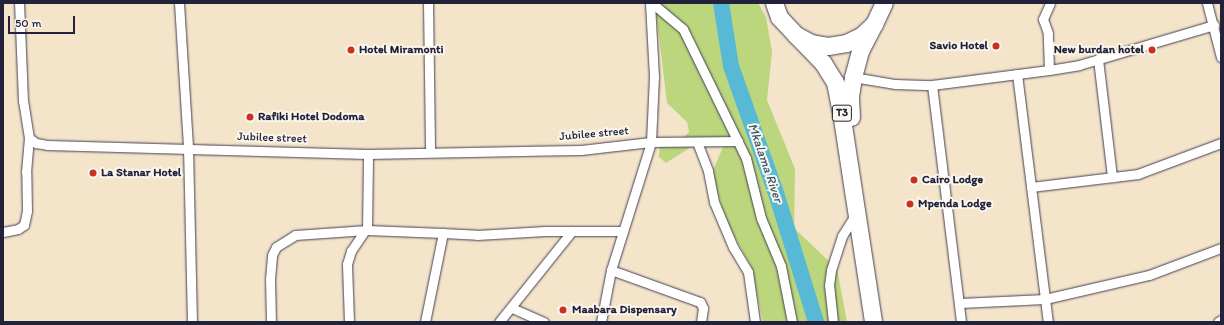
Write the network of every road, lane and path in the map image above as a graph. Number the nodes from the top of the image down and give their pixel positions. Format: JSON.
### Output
{"nodes":[{"id":1,"x":19,"y":3,"type":"edge"},
{"id":2,"x":179,"y":3,"type":"edge"},
{"id":3,"x":428,"y":3,"type":"edge"},
{"id":4,"x":651,"y":3,"type":"edge"},
{"id":5,"x":774,"y":3,"type":"edge"},
{"id":6,"x":884,"y":3,"type":"edge"},
{"id":7,"x":1050,"y":3,"type":"edge"},
{"id":8,"x":1207,"y":3,"type":"edge"},
{"id":9,"x":1216,"y":20,"type":"edge"},
{"id":10,"x":874,"y":24,"type":"junction"},
{"id":11,"x":796,"y":35,"type":"junction"},
{"id":12,"x":1221,"y":57,"type":"edge"},
{"id":13,"x":1098,"y":59,"type":"junction"},
{"id":14,"x":1049,"y":70,"type":"junction"},
{"id":15,"x":1017,"y":74,"type":"junction"},
{"id":16,"x":853,"y":77,"type":"junction"},
{"id":17,"x":932,"y":85,"type":"junction"},
{"id":18,"x":29,"y":138,"type":"junction"},
{"id":19,"x":738,"y":141,"type":"junction"},
{"id":20,"x":651,"y":142,"type":"junction"},
{"id":21,"x":696,"y":142,"type":"junction"},
{"id":22,"x":1221,"y":143,"type":"edge"},
{"id":23,"x":188,"y":147,"type":"junction"},
{"id":24,"x":430,"y":152,"type":"junction"},
{"id":25,"x":368,"y":154,"type":"junction"},
{"id":26,"x":1112,"y":177,"type":"junction"},
{"id":27,"x":1031,"y":187,"type":"junction"},
{"id":28,"x":857,"y":209,"type":"junction"},
{"id":29,"x":366,"y":230,"type":"junction"},
{"id":30,"x":572,"y":231,"type":"junction"},
{"id":31,"x":623,"y":231,"type":"junction"},
{"id":32,"x":3,"y":232,"type":"edge"},
{"id":33,"x":443,"y":233,"type":"junction"},
{"id":34,"x":1221,"y":248,"type":"edge"},
{"id":35,"x":611,"y":270,"type":"junction"},
{"id":36,"x":1045,"y":299,"type":"junction"},
{"id":37,"x":960,"y":304,"type":"junction"},
{"id":38,"x":512,"y":308,"type":"junction"},
{"id":39,"x":1221,"y":320,"type":"edge"},
{"id":40,"x":192,"y":322,"type":"edge"},
{"id":41,"x":271,"y":322,"type":"edge"},
{"id":42,"x":349,"y":322,"type":"edge"},
{"id":43,"x":425,"y":322,"type":"edge"},
{"id":44,"x":499,"y":322,"type":"edge"},
{"id":45,"x":544,"y":322,"type":"edge"},
{"id":46,"x":601,"y":322,"type":"edge"},
{"id":47,"x":701,"y":322,"type":"edge"},
{"id":48,"x":755,"y":322,"type":"edge"},
{"id":49,"x":792,"y":322,"type":"edge"},
{"id":50,"x":833,"y":322,"type":"edge"},
{"id":51,"x":873,"y":322,"type":"edge"},
{"id":52,"x":961,"y":322,"type":"edge"},
{"id":53,"x":1048,"y":322,"type":"edge"},
{"id":54,"x":1218,"y":322,"type":"edge"}],
"edges":[{"from":1,"to":18,"type":"street"},
{"from":2,"to":23,"type":"street"},
{"from":3,"to":24,"type":"street"},
{"from":4,"to":19,"type":"street"},
{"from":4,"to":20,"type":"street"},
{"from":5,"to":11,"type":"highway","number":"T3"},
{"from":6,"to":10,"type":"highway","number":"T3"},
{"from":7,"to":14,"type":"street"},
{"from":8,"to":9,"type":"street"},
{"from":9,"to":12,"type":"street"},
{"from":9,"to":13,"type":"street"},
{"from":10,"to":11,"type":"highway","number":"T3"},
{"from":10,"to":16,"type":"highway","number":"T3"},
{"from":11,"to":28,"type":"highway","number":"T3"},
{"from":13,"to":14,"type":"street"},
{"from":13,"to":26,"type":"street"},
{"from":14,"to":15,"type":"street"},
{"from":15,"to":17,"type":"street"},
{"from":15,"to":27,"type":"street"},
{"from":16,"to":17,"type":"street"},
{"from":16,"to":28,"type":"highway","number":"T3"},
{"from":17,"to":37,"type":"street"},
{"from":18,"to":23,"type":"street","name":"Jubilee street"},
{"from":18,"to":32,"type":"street"},
{"from":19,"to":21,"type":"street","name":"Jubilee street"},
{"from":19,"to":49,"type":"street"},
{"from":20,"to":21,"type":"street","name":"Jubilee street"},
{"from":20,"to":24,"type":"street","name":"Jubilee street"},
{"from":20,"to":31,"type":"street"},
{"from":21,"to":48,"type":"street"},
{"from":22,"to":26,"type":"street"},
{"from":23,"to":25,"type":"street","name":"Jubilee street"},
{"from":23,"to":40,"type":"street"},
{"from":24,"to":25,"type":"street","name":"Jubilee street"},
{"from":25,"to":29,"type":"street"},
{"from":26,"to":27,"type":"street"},
{"from":27,"to":36,"type":"street"},
{"from":28,"to":50,"type":"street"},
{"from":28,"to":51,"type":"highway","number":"T3"},
{"from":29,"to":33,"type":"street"},
{"from":29,"to":41,"type":"street"},
{"from":29,"to":42,"type":"street"},
{"from":30,"to":31,"type":"street"},
{"from":30,"to":33,"type":"street"},
{"from":30,"to":38,"type":"street"},
{"from":31,"to":35,"type":"street"},
{"from":33,"to":43,"type":"street"},
{"from":34,"to":36,"type":"street"},
{"from":35,"to":46,"type":"street"},
{"from":35,"to":47,"type":"street"},
{"from":36,"to":37,"type":"street"},
{"from":36,"to":53,"type":"street"},
{"from":37,"to":52,"type":"street"},
{"from":38,"to":44,"type":"street"},
{"from":38,"to":45,"type":"street"},
{"from":39,"to":54,"type":"street"}]}
